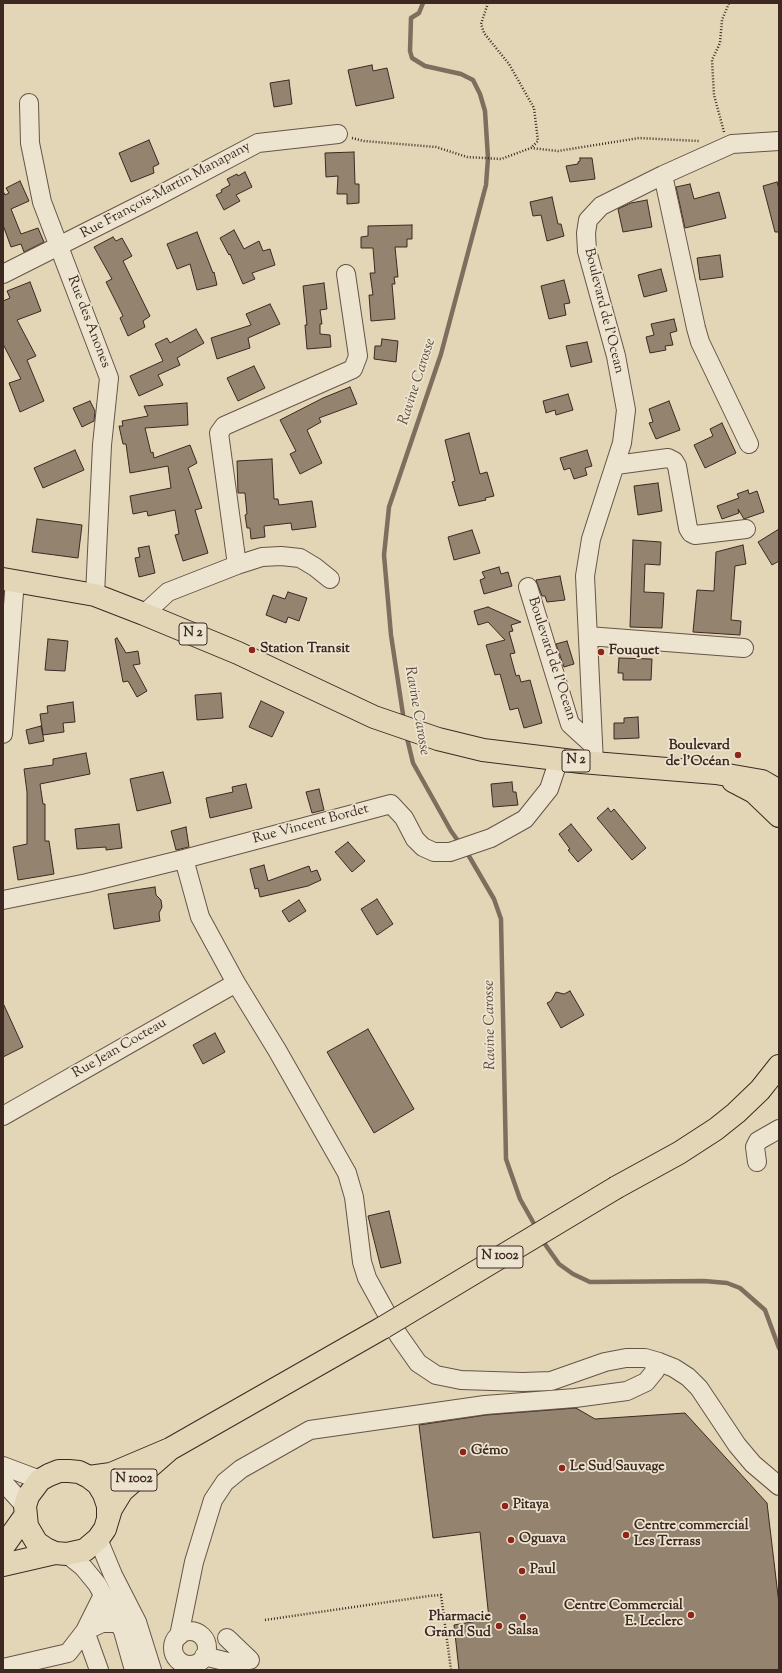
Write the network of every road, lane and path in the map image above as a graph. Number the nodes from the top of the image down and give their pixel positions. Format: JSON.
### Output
{"nodes":[{"id":1,"x":488,"y":3,"type":"edge"},
{"id":2,"x":729,"y":3,"type":"edge"},
{"id":3,"x":29,"y":103,"type":"dead end"},
{"id":4,"x":338,"y":134,"type":"joint"},
{"id":5,"x":703,"y":141,"type":"dead end"},
{"id":6,"x":779,"y":141,"type":"edge"},
{"id":7,"x":732,"y":144,"type":"junction"},
{"id":8,"x":532,"y":148,"type":"junction"},
{"id":9,"x":663,"y":175,"type":"junction"},
{"id":10,"x":59,"y":247,"type":"junction"},
{"id":11,"x":3,"y":274,"type":"edge"},
{"id":12,"x":346,"y":274,"type":"dead end"},
{"id":13,"x":749,"y":444,"type":"dead end"},
{"id":14,"x":616,"y":465,"type":"junction"},
{"id":15,"x":746,"y":529,"type":"dead end"},
{"id":16,"x":237,"y":565,"type":"junction"},
{"id":17,"x":330,"y":579,"type":"dead end"},
{"id":18,"x":9,"y":580,"type":"edge"},
{"id":19,"x":528,"y":587,"type":"dead end"},
{"id":20,"x":95,"y":595,"type":"junction"},
{"id":21,"x":144,"y":614,"type":"junction"},
{"id":22,"x":588,"y":636,"type":"junction"},
{"id":23,"x":744,"y":648,"type":"dead end"},
{"id":24,"x":3,"y":734,"type":"edge"},
{"id":25,"x":594,"y":754,"type":"junction"},
{"id":26,"x":559,"y":759,"type":"junction"},
{"id":27,"x":716,"y":773,"type":"junction"},
{"id":28,"x":779,"y":791,"type":"edge"},
{"id":29,"x":779,"y":816,"type":"edge"},
{"id":30,"x":184,"y":859,"type":"junction"},
{"id":31,"x":3,"y":900,"type":"edge"},
{"id":32,"x":236,"y":983,"type":"junction"},
{"id":33,"x":779,"y":1066,"type":"edge"},
{"id":34,"x":3,"y":1116,"type":"edge"},
{"id":35,"x":779,"y":1130,"type":"edge"},
{"id":36,"x":757,"y":1162,"type":"dead end"},
{"id":37,"x":659,"y":1362,"type":"junction"},
{"id":38,"x":170,"y":1449,"type":"junction"},
{"id":39,"x":3,"y":1466,"type":"edge"},
{"id":40,"x":89,"y":1477,"type":"junction"},
{"id":41,"x":40,"y":1480,"type":"junction"},
{"id":42,"x":3,"y":1482,"type":"edge"},
{"id":43,"x":779,"y":1486,"type":"edge"},
{"id":44,"x":25,"y":1511,"type":"junction"},
{"id":45,"x":108,"y":1518,"type":"junction"},
{"id":46,"x":98,"y":1539,"type":"junction"},
{"id":47,"x":3,"y":1547,"type":"edge"},
{"id":48,"x":61,"y":1554,"type":"junction"},
{"id":49,"x":3,"y":1565,"type":"edge"},
{"id":50,"x":103,"y":1595,"type":"junction"},
{"id":51,"x":185,"y":1603,"type":"junction"},
{"id":52,"x":265,"y":1620,"type":"dead end"},
{"id":53,"x":118,"y":1623,"type":"junction"},
{"id":54,"x":85,"y":1631,"type":"junction"},
{"id":55,"x":198,"y":1634,"type":"junction"},
{"id":56,"x":179,"y":1636,"type":"junction"},
{"id":57,"x":227,"y":1638,"type":"dead end"},
{"id":58,"x":194,"y":1664,"type":"edge"},
{"id":59,"x":245,"y":1665,"type":"edge"},
{"id":60,"x":20,"y":1667,"type":"edge"},
{"id":61,"x":3,"y":1668,"type":"edge"},
{"id":62,"x":99,"y":1670,"type":"edge"},
{"id":63,"x":134,"y":1670,"type":"edge"},
{"id":64,"x":152,"y":1670,"type":"edge"},
{"id":65,"x":451,"y":1670,"type":"edge"}],
"edges":[{"from":1,"to":8,"type":"path"},
{"from":2,"to":7,"type":"path"},
{"from":3,"to":10,"type":"street","name":"Rue des Anones"},
{"from":4,"to":8,"type":"path"},
{"from":4,"to":10,"type":"street","name":"Rue François-Martin Manapany"},
{"from":5,"to":8,"type":"path"},
{"from":6,"to":7,"type":"street","name":"Boulevard de l'Ocean"},
{"from":7,"to":9,"type":"street","name":"Boulevard de l'Ocean"},
{"from":9,"to":13,"type":"street"},
{"from":9,"to":14,"type":"street","name":"Boulevard de l'Ocean"},
{"from":10,"to":11,"type":"street","name":"Rue François-Martin Manapany"},
{"from":10,"to":20,"type":"street","name":"Rue des Anones"},
{"from":12,"to":16,"type":"street"},
{"from":14,"to":15,"type":"street"},
{"from":14,"to":22,"type":"street","name":"Boulevard de l'Ocean"},
{"from":16,"to":17,"type":"street"},
{"from":16,"to":21,"type":"street"},
{"from":18,"to":20,"type":"main road","number":"N 2"},
{"from":18,"to":24,"type":"street"},
{"from":19,"to":25,"type":"street","name":"Boulevard de l'Ocean"},
{"from":20,"to":21,"type":"main road","number":"N 2"},
{"from":21,"to":26,"type":"main road","number":"N 2"},
{"from":22,"to":23,"type":"street"},
{"from":22,"to":25,"type":"street","name":"Boulevard de l'Ocean"},
{"from":25,"to":26,"type":"main road","number":"N 2"},
{"from":25,"to":27,"type":"main road","number":"N 2"},
{"from":26,"to":30,"type":"street","name":"Rue Vincent Bordet"},
{"from":27,"to":28,"type":"main road","number":"N 2"},
{"from":27,"to":29,"type":"main road","number":"N 2"},
{"from":30,"to":31,"type":"street","name":"Rue Vincent Bordet"},
{"from":30,"to":32,"type":"street"},
{"from":32,"to":34,"type":"street","name":"Rue Jean Cocteau"},
{"from":32,"to":37,"type":"street"},
{"from":33,"to":38,"type":"main road","number":"N 1002","bridge":true},
{"from":35,"to":36,"type":"street"},
{"from":37,"to":43,"type":"street"},
{"from":37,"to":51,"type":"street"},
{"from":38,"to":40,"type":"main road","number":"N 1002"},
{"from":38,"to":45,"type":"main road","number":"N 1002"},
{"from":39,"to":41,"type":"street"},
{"from":40,"to":41,"type":"main road"},
{"from":40,"to":45,"type":"main road"},
{"from":41,"to":44,"type":"main road"},
{"from":42,"to":44,"type":"street"},
{"from":44,"to":47,"type":"main road"},
{"from":44,"to":48,"type":"main road"},
{"from":45,"to":46,"type":"main road"},
{"from":46,"to":48,"type":"main road"},
{"from":46,"to":64,"type":"street"},
{"from":48,"to":49,"type":"main road"},
{"from":48,"to":50,"type":"street"},
{"from":50,"to":53,"type":"street"},
{"from":50,"to":54,"type":"street"},
{"from":51,"to":55,"type":"street"},
{"from":51,"to":56,"type":"street"},
{"from":52,"to":65,"type":"path"},
{"from":53,"to":54,"type":"street"},
{"from":53,"to":63,"type":"street"},
{"from":54,"to":60,"type":"street"},
{"from":54,"to":62,"type":"street"},
{"from":55,"to":56,"type":"street"},
{"from":55,"to":58,"type":"street"},
{"from":56,"to":58,"type":"street"},
{"from":57,"to":59,"type":"street"},
{"from":58,"to":59,"type":"street"},
{"from":60,"to":61,"type":"street"}]}
